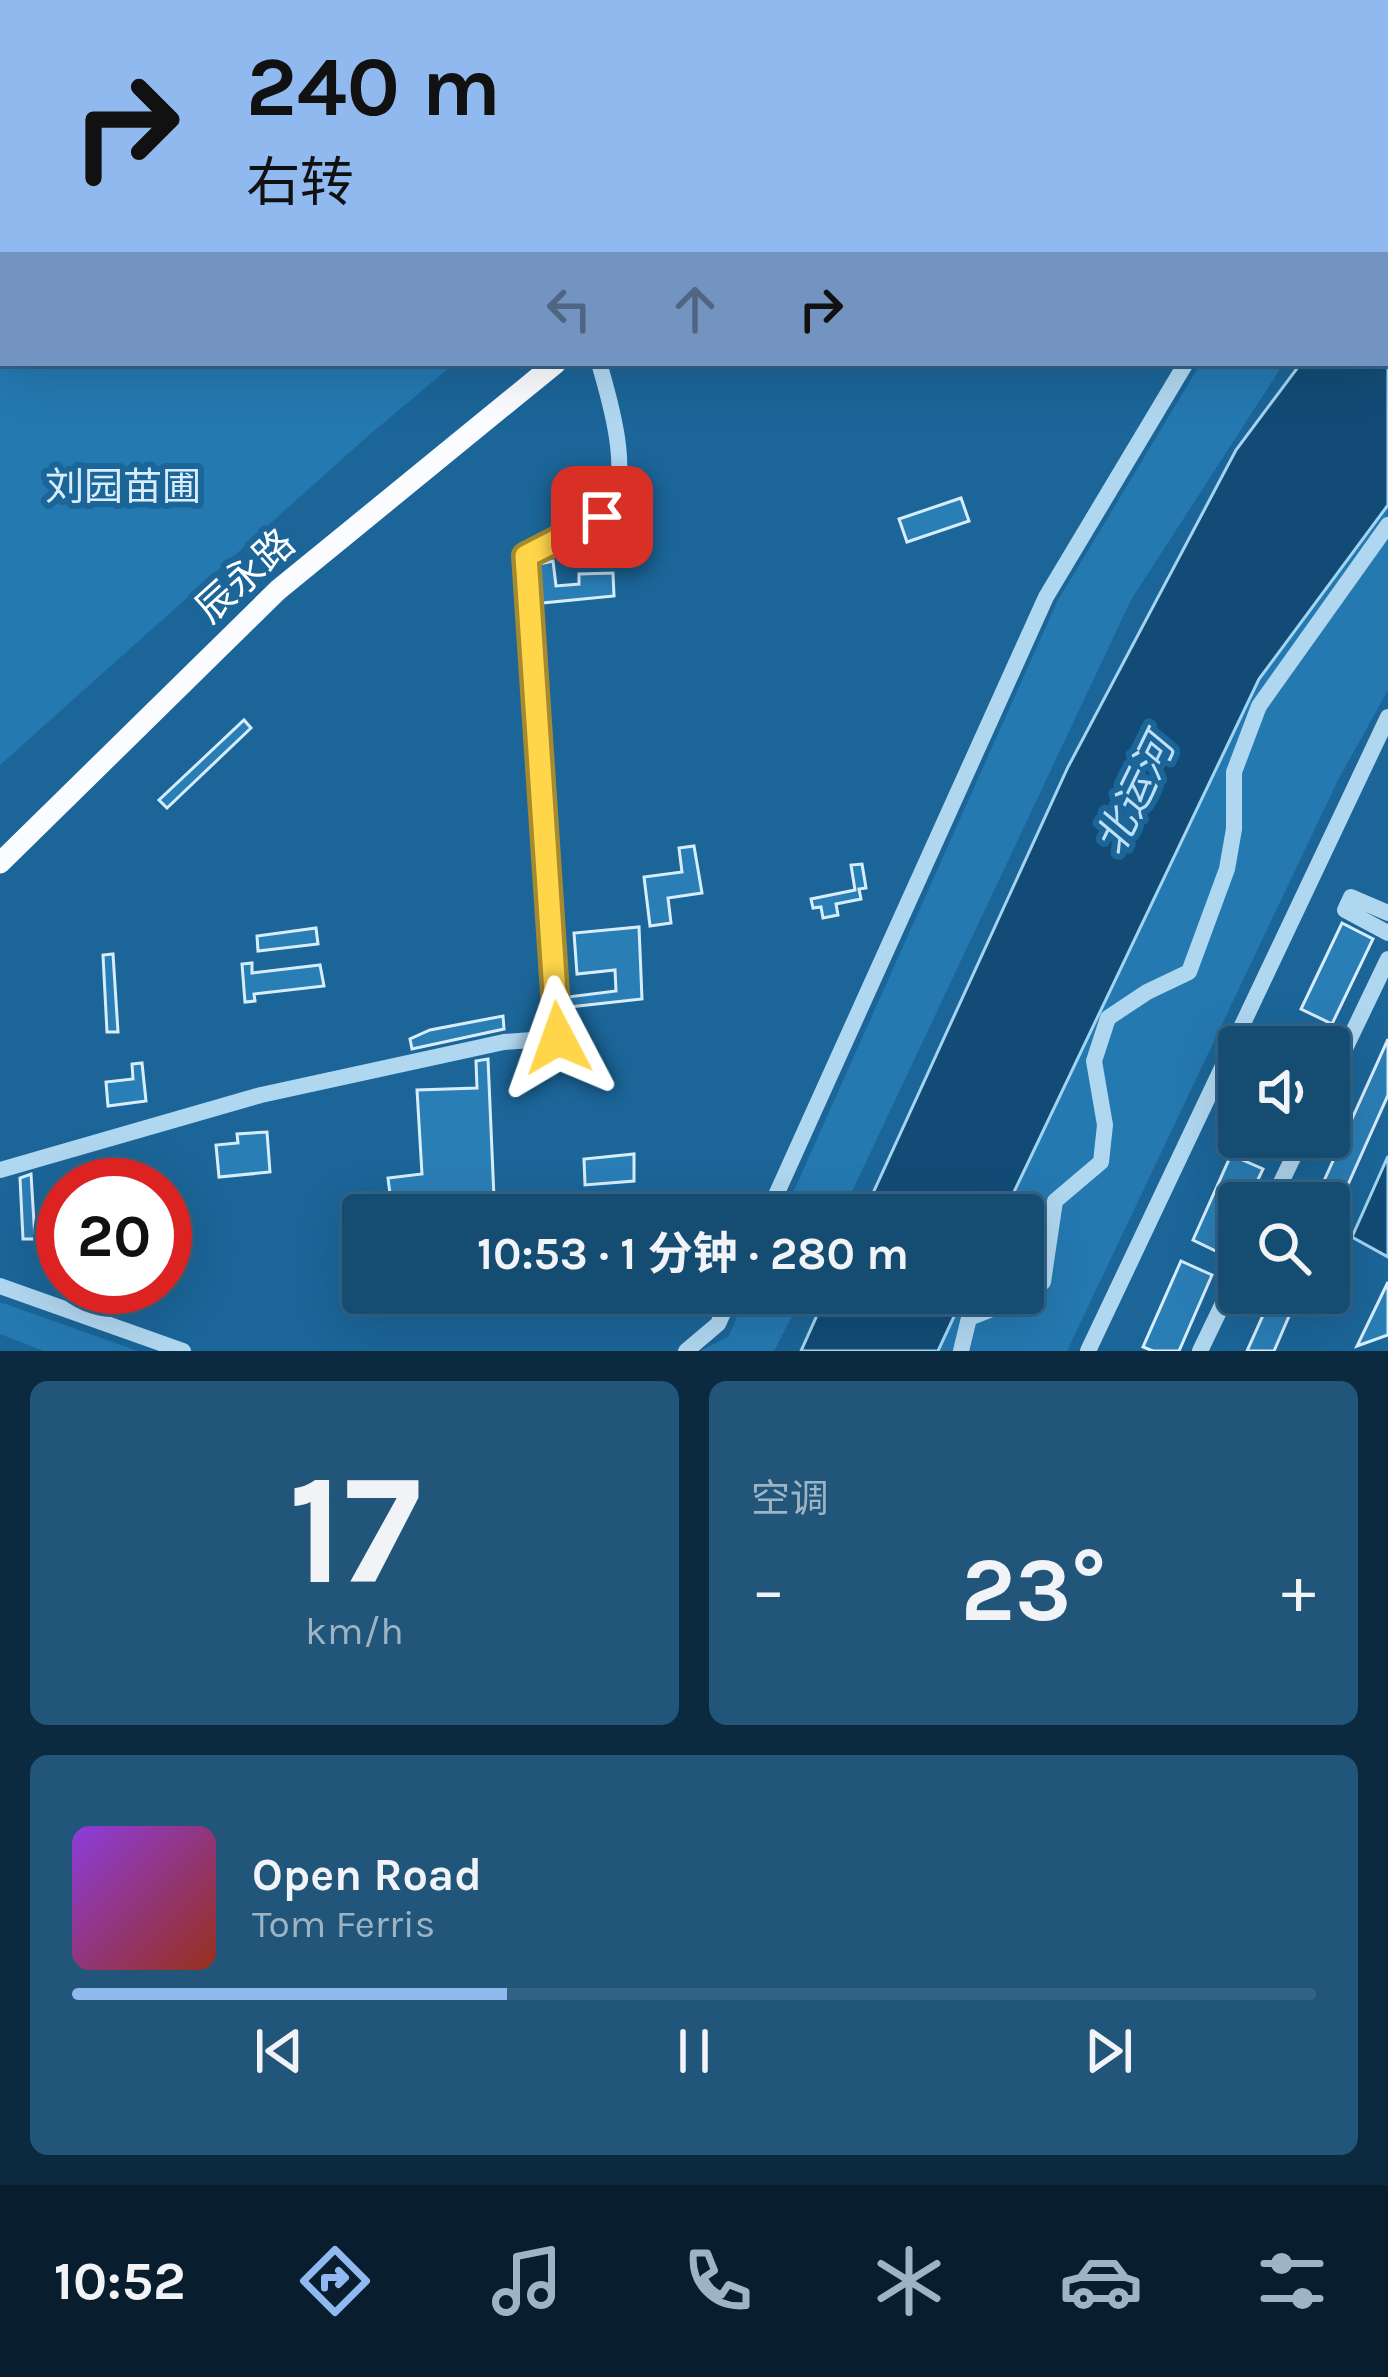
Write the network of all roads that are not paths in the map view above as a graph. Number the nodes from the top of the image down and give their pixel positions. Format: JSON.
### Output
{"nodes":[{"id":1,"x":552,"y":366,"type":"edge"},
{"id":2,"x":600,"y":366,"type":"edge"},
{"id":3,"x":1184,"y":366,"type":"edge"},
{"id":4,"x":1388,"y":525,"type":"edge"},
{"id":5,"x":1388,"y":717,"type":"edge"},
{"id":6,"x":0,"y":863,"type":"edge"},
{"id":7,"x":1388,"y":913,"type":"edge"},
{"id":8,"x":1388,"y":933,"type":"edge"},
{"id":9,"x":1388,"y":959,"type":"edge"},
{"id":10,"x":1350,"y":1038,"type":"edge"},
{"id":11,"x":0,"y":1170,"type":"edge"},
{"id":12,"x":776,"y":1194,"type":"edge"},
{"id":13,"x":0,"y":1286,"type":"edge"},
{"id":14,"x":723,"y":1314,"type":"edge"},
{"id":15,"x":1218,"y":1314,"type":"edge"},
{"id":16,"x":183,"y":1351,"type":"edge"},
{"id":17,"x":686,"y":1351,"type":"edge"},
{"id":18,"x":961,"y":1351,"type":"edge"},
{"id":19,"x":1088,"y":1351,"type":"edge"},
{"id":20,"x":1200,"y":1351,"type":"edge"}],
"edges":[{"from":1,"to":6,"type":"main road","name":"辰永路"},
{"from":2,"to":11,"type":"street"},
{"from":3,"to":12,"type":"street"},
{"from":4,"to":18,"type":"street"},
{"from":5,"to":19,"type":"street"},
{"from":7,"to":8,"type":"street"},
{"from":9,"to":10,"type":"street"},
{"from":13,"to":16,"type":"street"},
{"from":14,"to":17,"type":"street"},
{"from":15,"to":20,"type":"street"}]}
